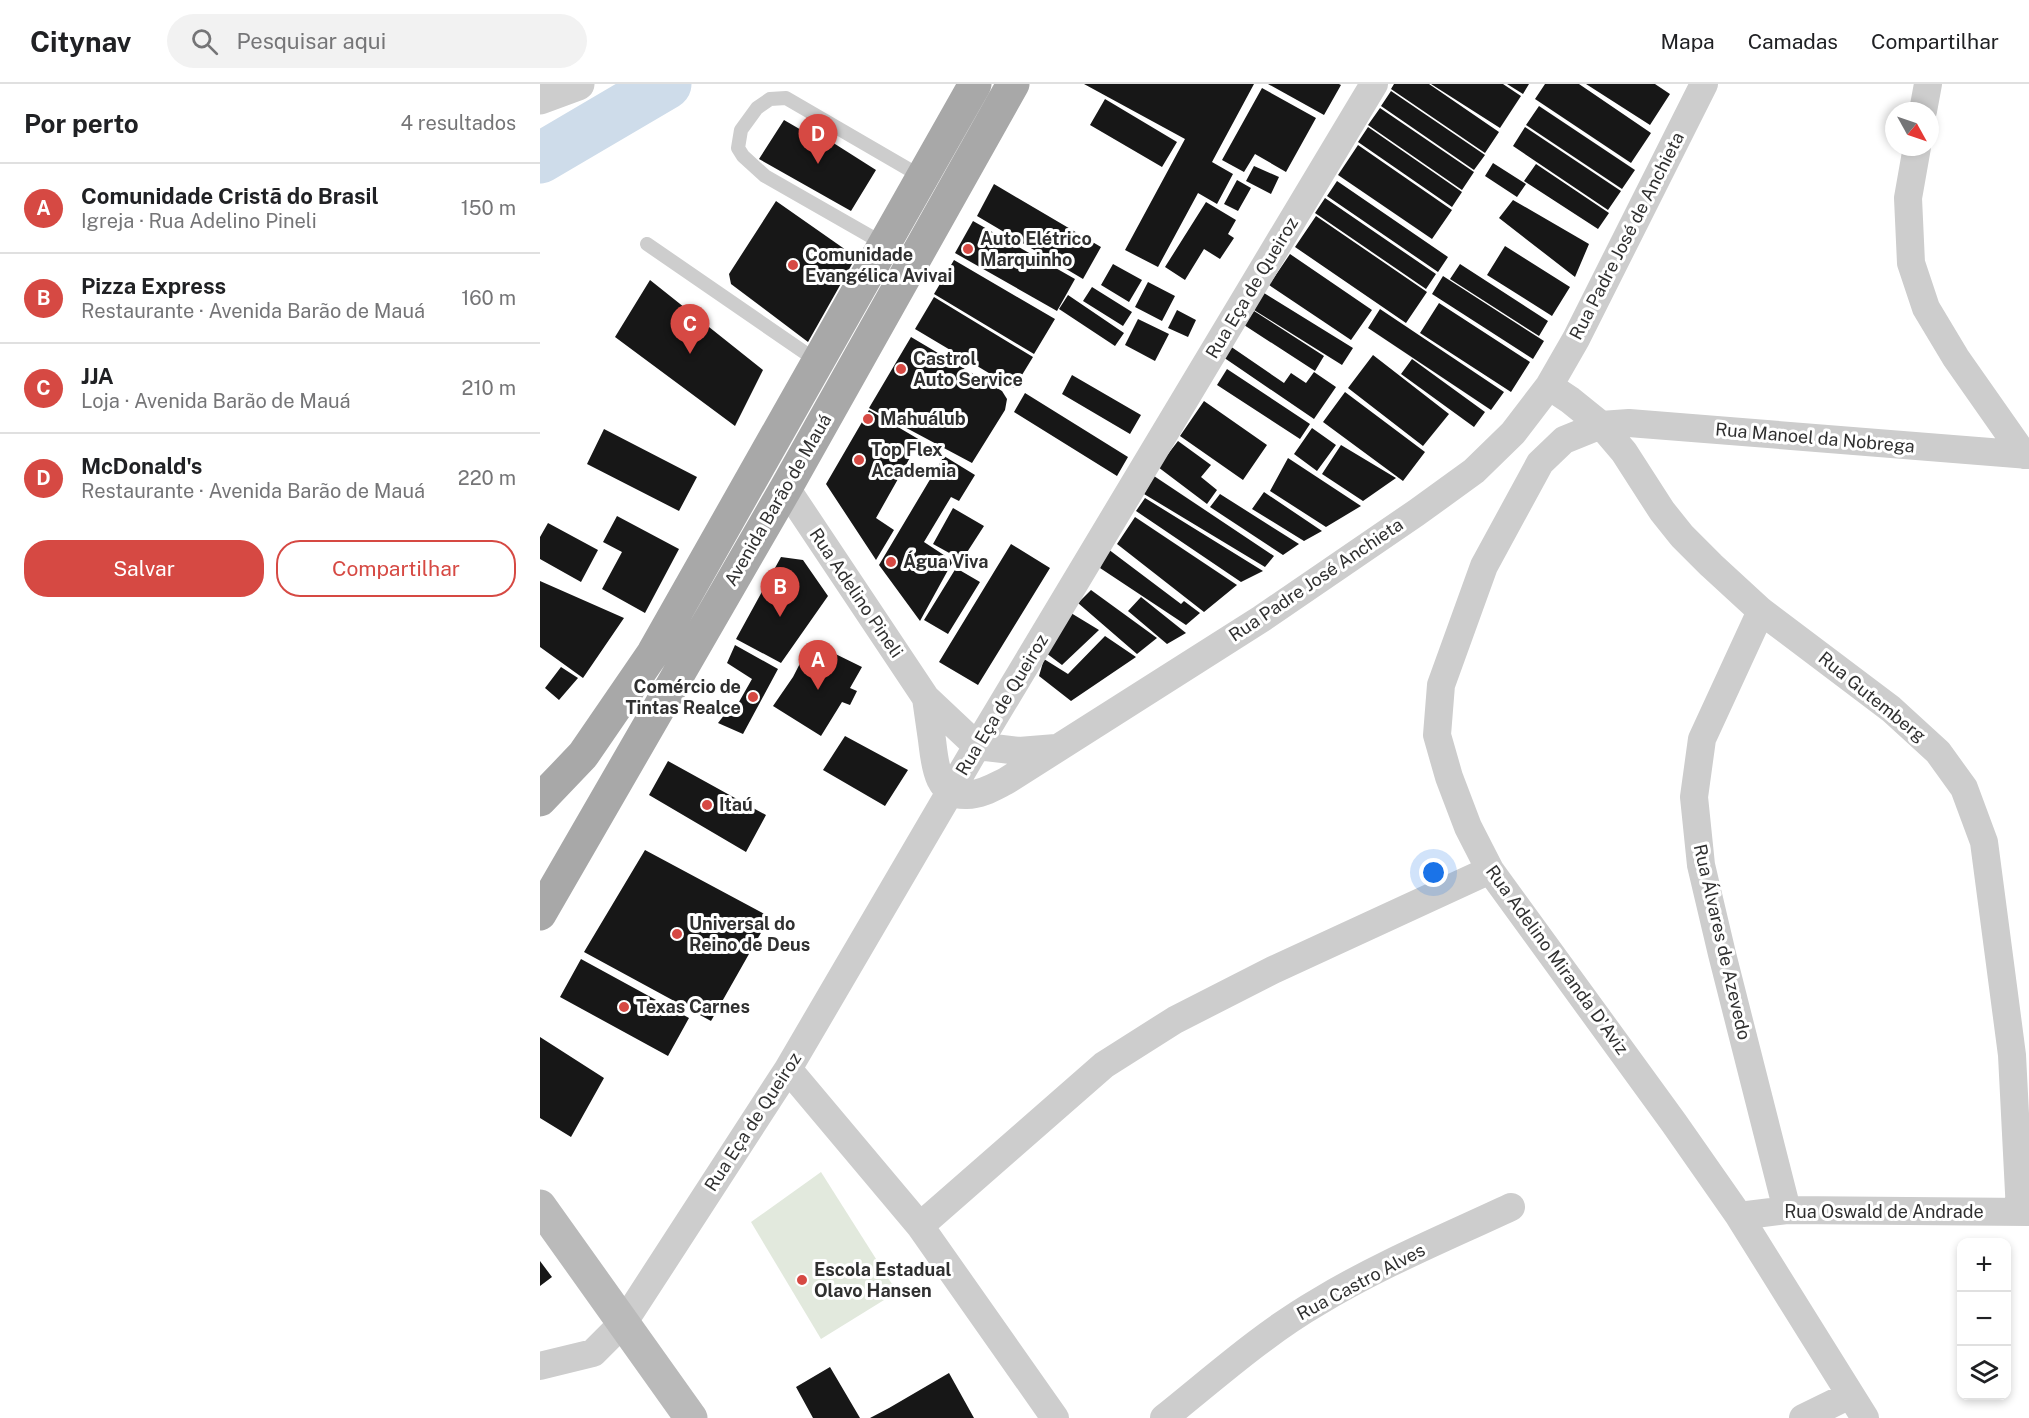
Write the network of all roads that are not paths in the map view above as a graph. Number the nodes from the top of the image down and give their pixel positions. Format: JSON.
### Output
{"nodes":[{"id":1,"x":578,"y":84,"type":"edge"},
{"id":2,"x":975,"y":84,"type":"edge"},
{"id":3,"x":1014,"y":84,"type":"edge"},
{"id":4,"x":1374,"y":84,"type":"edge"},
{"id":5,"x":1704,"y":84,"type":"edge"},
{"id":6,"x":1928,"y":84,"type":"edge"},
{"id":7,"x":540,"y":98,"type":"edge"},
{"id":8,"x":1925,"y":102,"type":"edge"},
{"id":9,"x":1915,"y":156,"type":"edge"},
{"id":10,"x":922,"y":177,"type":"junction"},
{"id":11,"x":647,"y":244,"type":"dead end"},
{"id":12,"x":884,"y":244,"type":"junction"},
{"id":13,"x":817,"y":361,"type":"junction"},
{"id":14,"x":1549,"y":386,"type":"junction"},
{"id":15,"x":1600,"y":425,"type":"junction"},
{"id":16,"x":2026,"y":455,"type":"edge"},
{"id":17,"x":786,"y":488,"type":"junction"},
{"id":18,"x":1761,"y":611,"type":"junction"},
{"id":19,"x":926,"y":698,"type":"junction"},
{"id":20,"x":977,"y":746,"type":"junction"},
{"id":21,"x":1061,"y":747,"type":"junction"},
{"id":22,"x":950,"y":792,"type":"junction"},
{"id":23,"x":540,"y":800,"type":"edge"},
{"id":24,"x":1490,"y":870,"type":"junction"},
{"id":25,"x":540,"y":914,"type":"edge"},
{"id":26,"x":788,"y":1069,"type":"junction"},
{"id":27,"x":540,"y":1206,"type":"edge"},
{"id":28,"x":1511,"y":1207,"type":"dead end"},
{"id":29,"x":1787,"y":1210,"type":"junction"},
{"id":30,"x":2025,"y":1212,"type":"edge"},
{"id":31,"x":1739,"y":1216,"type":"junction"},
{"id":32,"x":920,"y":1226,"type":"junction"},
{"id":33,"x":624,"y":1323,"type":"junction"},
{"id":34,"x":540,"y":1366,"type":"edge"},
{"id":35,"x":1858,"y":1407,"type":"edge"},
{"id":36,"x":691,"y":1418,"type":"edge"},
{"id":37,"x":1055,"y":1418,"type":"edge"},
{"id":38,"x":1164,"y":1418,"type":"edge"},
{"id":39,"x":1803,"y":1418,"type":"edge"}],
"edges":[{"from":1,"to":7,"type":"street"},
{"from":2,"to":10,"type":"main road","name":"Avenida Barão de Mauá"},
{"from":3,"to":17,"type":"main road","name":"Avenida Barão de Mauá"},
{"from":4,"to":20,"type":"street","name":"Rua Eça de Queiroz"},
{"from":5,"to":14,"type":"street","name":"Rua Padre José de Anchieta"},
{"from":6,"to":8,"type":"street"},
{"from":9,"to":16,"type":"street"},
{"from":10,"to":12,"type":"main road","name":"Avenida Barão de Mauá"},
{"from":10,"to":12,"type":"lane"},
{"from":11,"to":13,"type":"lane"},
{"from":12,"to":13,"type":"main road","name":"Avenida Barão de Mauá"},
{"from":13,"to":23,"type":"main road","name":"Avenida Barão de Mauá"},
{"from":14,"to":15,"type":"street","name":"Rua Gutemberg"},
{"from":14,"to":21,"type":"street","name":"Rua Padre José Anchieta"},
{"from":15,"to":16,"type":"street","name":"Rua Manoel da Nobrega"},
{"from":15,"to":18,"type":"street","name":"Rua Gutemberg"},
{"from":15,"to":24,"type":"street","name":"Rua Adelino Miranda D'Aviz"},
{"from":17,"to":19,"type":"street","name":"Rua Adelino Pineli"},
{"from":17,"to":25,"type":"main road","name":"Avenida Barão de Mauá"},
{"from":18,"to":29,"type":"street","name":"Rua Álvares de Azevedo"},
{"from":18,"to":30,"type":"street","name":"Rua Gutemberg"},
{"from":19,"to":20,"type":"street","name":"Rua Adelino Pineli"},
{"from":19,"to":22,"type":"street","name":"Rua Adelino Pineli"},
{"from":20,"to":21,"type":"street","name":"Rua Padre José Anchieta"},
{"from":20,"to":22,"type":"street","name":"Rua Eça de Queiroz"},
{"from":21,"to":22,"type":"street","name":"Rua Padre José Anchieta"},
{"from":22,"to":26,"type":"street","name":"Rua Eça de Queiroz"},
{"from":24,"to":31,"type":"street","name":"Rua Adelino Miranda D'Aviz"},
{"from":24,"to":32,"type":"street"},
{"from":26,"to":32,"type":"street"},
{"from":26,"to":33,"type":"street","name":"Rua Eça de Queiroz"},
{"from":27,"to":33,"type":"main road"},
{"from":28,"to":38,"type":"street","name":"Rua Castro Alves"},
{"from":29,"to":30,"type":"street","name":"Rua Oswald de Andrade"},
{"from":29,"to":31,"type":"street","name":"Rua Oswald de Andrade"},
{"from":31,"to":35,"type":"street","name":"Rua Adelino Miranda D'Aviz"},
{"from":32,"to":37,"type":"street"},
{"from":33,"to":34,"type":"street","name":"Rua Eça de Queiroz"},
{"from":33,"to":36,"type":"main road"},
{"from":35,"to":39,"type":"street"}]}
